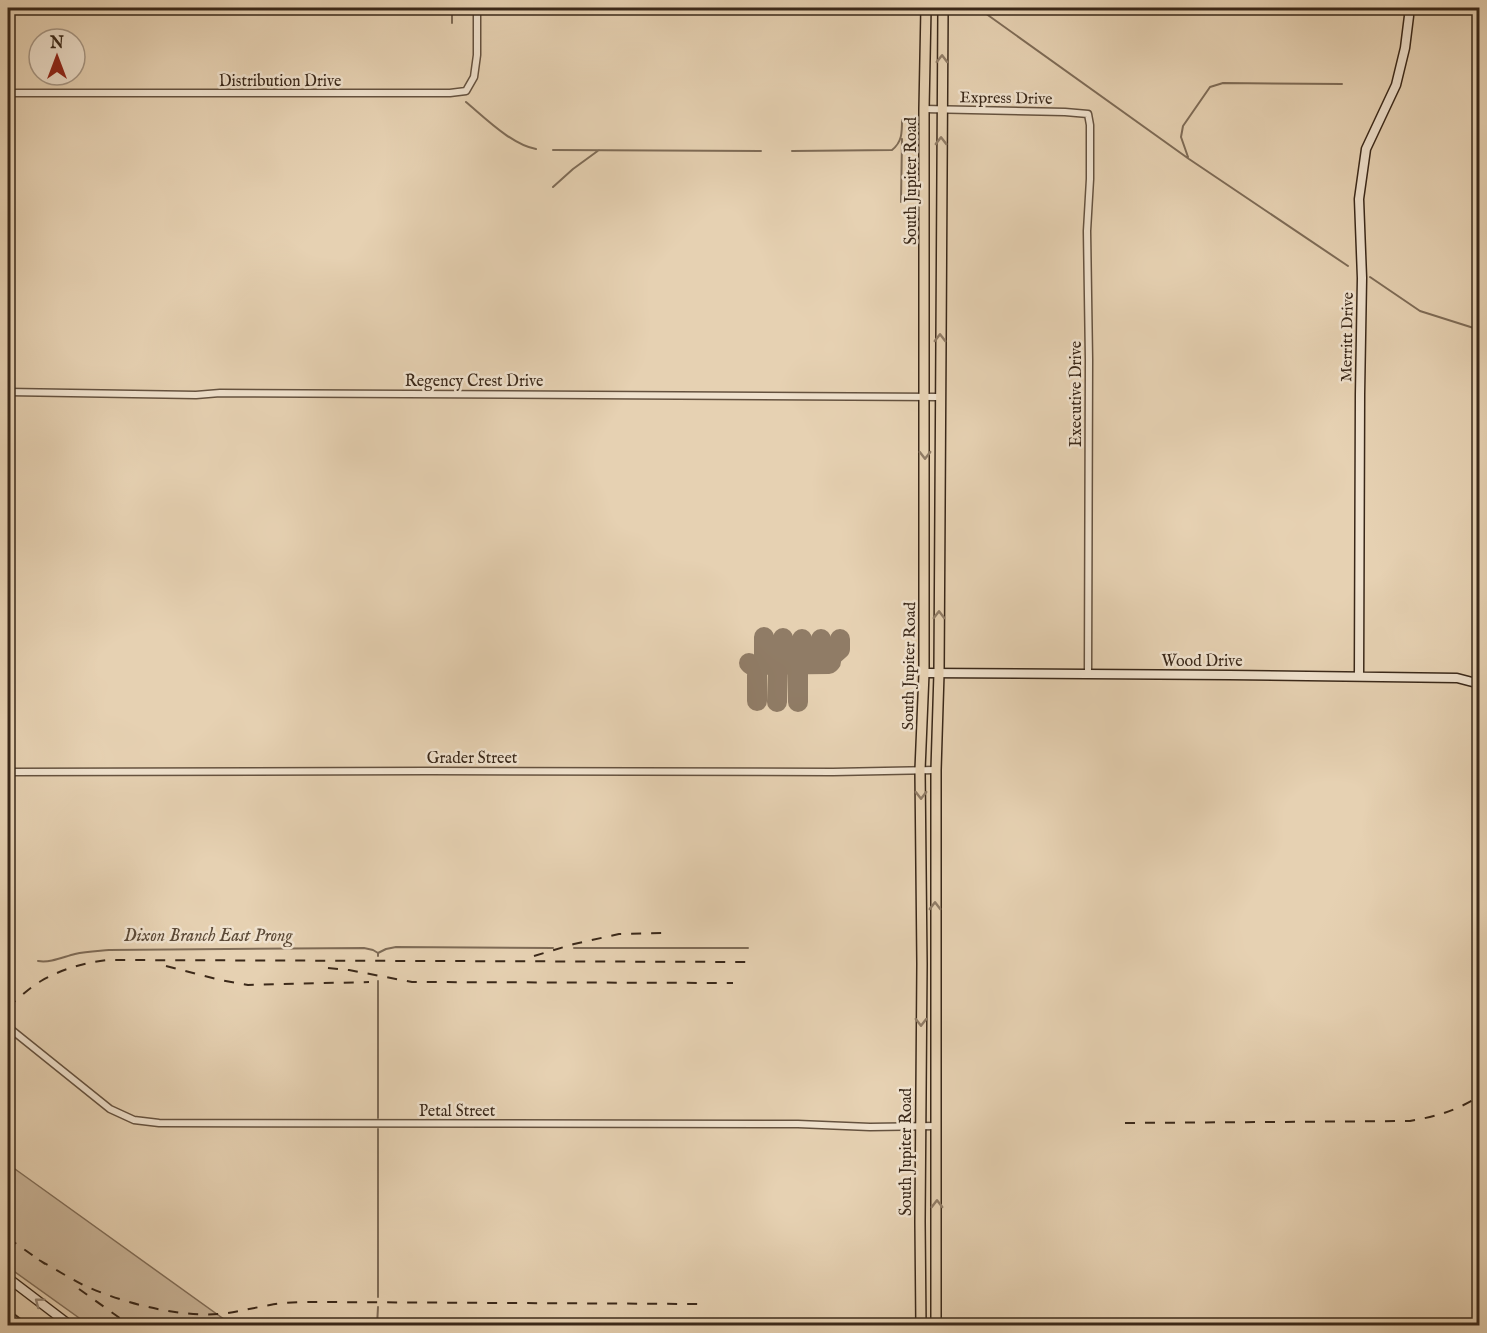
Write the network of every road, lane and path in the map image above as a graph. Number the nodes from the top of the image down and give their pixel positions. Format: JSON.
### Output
{"nodes":[{"id":1,"x":477,"y":8,"type":"edge"},
{"id":2,"x":926,"y":8,"type":"edge"},
{"id":3,"x":943,"y":8,"type":"edge"},
{"id":4,"x":1408,"y":8,"type":"edge"},
{"id":5,"x":8,"y":93,"type":"edge"},
{"id":6,"x":924,"y":110,"type":"junction"},
{"id":7,"x":941,"y":110,"type":"junction"},
{"id":8,"x":1088,"y":114,"type":"joint"},
{"id":9,"x":925,"y":220,"type":"junction"},
{"id":10,"x":941,"y":220,"type":"junction"},
{"id":11,"x":8,"y":392,"type":"edge"},
{"id":12,"x":925,"y":397,"type":"junction"},
{"id":13,"x":940,"y":397,"type":"junction"},
{"id":14,"x":924,"y":673,"type":"junction"},
{"id":15,"x":939,"y":673,"type":"junction"},
{"id":16,"x":1088,"y":674,"type":"junction"},
{"id":17,"x":1359,"y":676,"type":"junction"},
{"id":18,"x":1479,"y":684,"type":"edge"},
{"id":19,"x":920,"y":770,"type":"junction"},
{"id":20,"x":936,"y":770,"type":"junction"},
{"id":21,"x":8,"y":772,"type":"edge"},
{"id":22,"x":8,"y":1027,"type":"edge"},
{"id":23,"x":920,"y":1126,"type":"junction"},
{"id":24,"x":936,"y":1126,"type":"junction"},
{"id":25,"x":937,"y":1234,"type":"junction"},
{"id":26,"x":920,"y":1235,"type":"junction"},
{"id":27,"x":8,"y":1278,"type":"edge"},
{"id":28,"x":8,"y":1317,"type":"edge"},
{"id":29,"x":921,"y":1322,"type":"edge"},
{"id":30,"x":936,"y":1322,"type":"edge"},
{"id":31,"x":20,"y":1326,"type":"edge"},
{"id":32,"x":71,"y":1326,"type":"edge"}],
"edges":[{"from":1,"to":5,"type":"street","name":"Distribution Drive"},
{"from":2,"to":6,"type":"main road","name":"South Jupiter Road"},
{"from":7,"to":3,"type":"main road","name":"South Jupiter Road","one_way":true},
{"from":4,"to":17,"type":"street","name":"Merritt Drive"},
{"from":6,"to":7,"type":"street","name":"Express Drive"},
{"from":6,"to":9,"type":"main road","name":"South Jupiter Road"},
{"from":7,"to":8,"type":"street","name":"Express Drive"},
{"from":10,"to":7,"type":"main road","name":"South Jupiter Road","one_way":true},
{"from":8,"to":16,"type":"street","name":"Executive Drive"},
{"from":9,"to":10,"type":"main road"},
{"from":9,"to":12,"type":"main road","name":"South Jupiter Road"},
{"from":13,"to":10,"type":"main road","name":"South Jupiter Road","one_way":true},
{"from":11,"to":12,"type":"street","name":"Regency Crest Drive"},
{"from":12,"to":13,"type":"street","name":"Regency Crest Drive"},
{"from":12,"to":14,"type":"main road","name":"South Jupiter Road","one_way":true},
{"from":15,"to":13,"type":"main road","name":"South Jupiter Road","one_way":true},
{"from":14,"to":15,"type":"street","name":"Wood Drive"},
{"from":14,"to":19,"type":"main road","name":"South Jupiter Road"},
{"from":15,"to":16,"type":"street","name":"Wood Drive"},
{"from":15,"to":20,"type":"main road","name":"South Jupiter Road"},
{"from":16,"to":17,"type":"street","name":"Wood Drive"},
{"from":17,"to":18,"type":"street","name":"Wood Drive"},
{"from":19,"to":20,"type":"street","name":"Grader Street"},
{"from":19,"to":21,"type":"street","name":"Grader Street"},
{"from":19,"to":23,"type":"main road","name":"South Jupiter Road","one_way":true},
{"from":24,"to":20,"type":"main road","name":"South Jupiter Road","one_way":true},
{"from":22,"to":23,"type":"street","name":"Petal Street"},
{"from":23,"to":24,"type":"street","name":"Petal Street"},
{"from":23,"to":26,"type":"main road","name":"South Jupiter Road"},
{"from":25,"to":24,"type":"main road","name":"South Jupiter Road","one_way":true},
{"from":25,"to":26,"type":"main road"},
{"from":25,"to":30,"type":"main road","name":"South Jupiter Road"},
{"from":26,"to":29,"type":"main road","name":"South Jupiter Road"},
{"from":32,"to":27,"type":"street","one_way":true},
{"from":28,"to":31,"type":"highway"},
{"from":29,"to":30,"type":"main road"}]}
